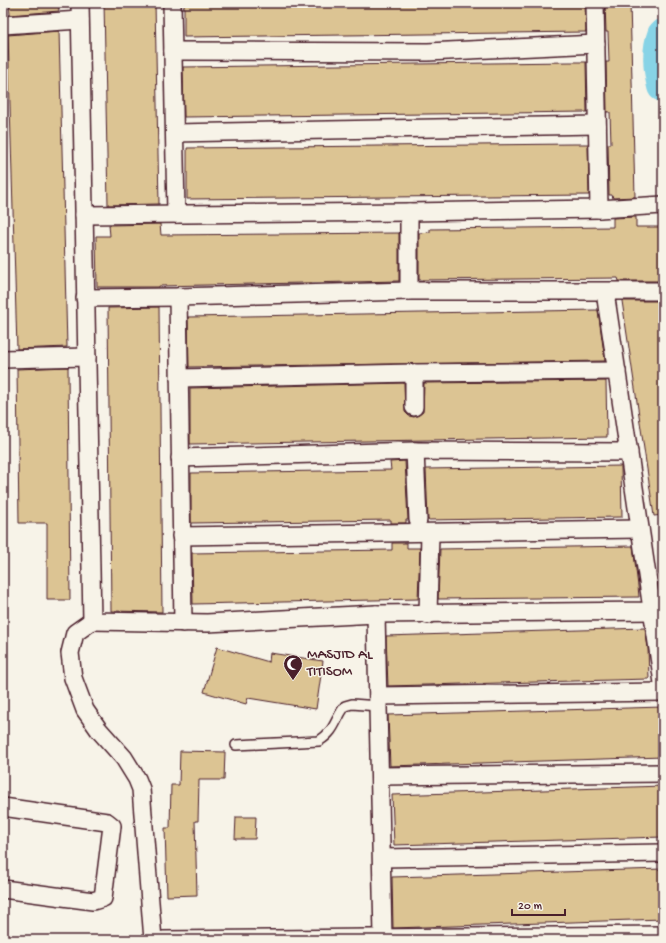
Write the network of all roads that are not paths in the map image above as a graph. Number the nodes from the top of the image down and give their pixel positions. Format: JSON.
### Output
{"nodes":[{"id":1,"x":172,"y":3,"type":"edge"},
{"id":2,"x":595,"y":3,"type":"edge"},
{"id":3,"x":80,"y":11,"type":"edge"},
{"id":4,"x":3,"y":25,"type":"edge"},
{"id":5,"x":596,"y":44,"type":"junction"},
{"id":6,"x":173,"y":52,"type":"junction"},
{"id":7,"x":597,"y":126,"type":"junction"},
{"id":8,"x":175,"y":133,"type":"junction"},
{"id":9,"x":663,"y":204,"type":"edge"},
{"id":10,"x":599,"y":209,"type":"junction"},
{"id":11,"x":408,"y":212,"type":"junction"},
{"id":12,"x":176,"y":214,"type":"junction"},
{"id":13,"x":84,"y":215,"type":"junction"},
{"id":14,"x":408,"y":291,"type":"junction"},
{"id":15,"x":663,"y":291,"type":"edge"},
{"id":16,"x":605,"y":292,"type":"junction"},
{"id":17,"x":178,"y":297,"type":"junction"},
{"id":18,"x":86,"y":298,"type":"junction"},
{"id":19,"x":87,"y":357,"type":"junction"},
{"id":20,"x":3,"y":359,"type":"edge"},
{"id":21,"x":617,"y":371,"type":"junction"},
{"id":22,"x":414,"y":372,"type":"junction"},
{"id":23,"x":179,"y":378,"type":"junction"},
{"id":24,"x":414,"y":407,"type":"dead end"},
{"id":25,"x":415,"y":451,"type":"junction"},
{"id":26,"x":629,"y":452,"type":"junction"},
{"id":27,"x":180,"y":458,"type":"junction"},
{"id":28,"x":418,"y":520,"type":"dead end"},
{"id":29,"x":640,"y":529,"type":"junction"},
{"id":30,"x":430,"y":533,"type":"junction"},
{"id":31,"x":181,"y":536,"type":"junction"},
{"id":32,"x":658,"y":610,"type":"edge"},
{"id":33,"x":376,"y":614,"type":"junction"},
{"id":34,"x":428,"y":615,"type":"junction"},
{"id":35,"x":92,"y":621,"type":"junction"},
{"id":36,"x":183,"y":622,"type":"junction"},
{"id":37,"x":663,"y":683,"type":"edge"},
{"id":38,"x":663,"y":692,"type":"edge"},
{"id":39,"x":378,"y":701,"type":"junction"},
{"id":40,"x":236,"y":745,"type":"dead end"},
{"id":41,"x":663,"y":773,"type":"edge"},
{"id":42,"x":380,"y":776,"type":"junction"},
{"id":43,"x":3,"y":807,"type":"edge"},
{"id":44,"x":663,"y":853,"type":"edge"},
{"id":45,"x":382,"y":858,"type":"junction"},
{"id":46,"x":3,"y":889,"type":"edge"},
{"id":47,"x":663,"y":935,"type":"edge"},
{"id":48,"x":384,"y":937,"type":"junction"},
{"id":49,"x":250,"y":939,"type":"edge"},
{"id":50,"x":331,"y":939,"type":"edge"},
{"id":51,"x":153,"y":940,"type":"edge"},
{"id":52,"x":170,"y":940,"type":"edge"}],
"edges":[{"from":1,"to":6,"type":"street"},
{"from":2,"to":5,"type":"street"},
{"from":3,"to":4,"type":"street"},
{"from":3,"to":13,"type":"street"},
{"from":5,"to":6,"type":"street"},
{"from":5,"to":7,"type":"street"},
{"from":6,"to":8,"type":"street"},
{"from":7,"to":8,"type":"street"},
{"from":7,"to":10,"type":"street"},
{"from":8,"to":12,"type":"street"},
{"from":9,"to":10,"type":"street"},
{"from":10,"to":11,"type":"street"},
{"from":11,"to":12,"type":"street"},
{"from":11,"to":14,"type":"street"},
{"from":12,"to":13,"type":"street"},
{"from":13,"to":18,"type":"street"},
{"from":14,"to":16,"type":"street"},
{"from":14,"to":17,"type":"street"},
{"from":15,"to":16,"type":"street"},
{"from":16,"to":21,"type":"street"},
{"from":17,"to":18,"type":"street"},
{"from":17,"to":23,"type":"street"},
{"from":18,"to":19,"type":"street"},
{"from":19,"to":20,"type":"street"},
{"from":19,"to":35,"type":"street"},
{"from":21,"to":22,"type":"street"},
{"from":21,"to":26,"type":"street"},
{"from":22,"to":23,"type":"street"},
{"from":22,"to":24,"type":"street"},
{"from":23,"to":27,"type":"street"},
{"from":25,"to":26,"type":"street"},
{"from":25,"to":27,"type":"street"},
{"from":25,"to":28,"type":"street"},
{"from":26,"to":29,"type":"street"},
{"from":27,"to":31,"type":"street"},
{"from":29,"to":30,"type":"street"},
{"from":29,"to":32,"type":"street"},
{"from":30,"to":31,"type":"street"},
{"from":30,"to":34,"type":"street"},
{"from":31,"to":36,"type":"street"},
{"from":32,"to":34,"type":"street"},
{"from":32,"to":37,"type":"street"},
{"from":33,"to":34,"type":"street"},
{"from":33,"to":36,"type":"street"},
{"from":33,"to":39,"type":"street"},
{"from":35,"to":36,"type":"street"},
{"from":35,"to":51,"type":"street"},
{"from":38,"to":39,"type":"street"},
{"from":39,"to":40,"type":"lane"},
{"from":39,"to":42,"type":"street"},
{"from":41,"to":42,"type":"street"},
{"from":42,"to":45,"type":"street"},
{"from":43,"to":46,"type":"street"},
{"from":44,"to":45,"type":"street"},
{"from":45,"to":48,"type":"street"},
{"from":47,"to":48,"type":"street"},
{"from":48,"to":50,"type":"street"},
{"from":49,"to":50,"type":"street"},
{"from":49,"to":52,"type":"street"}]}
